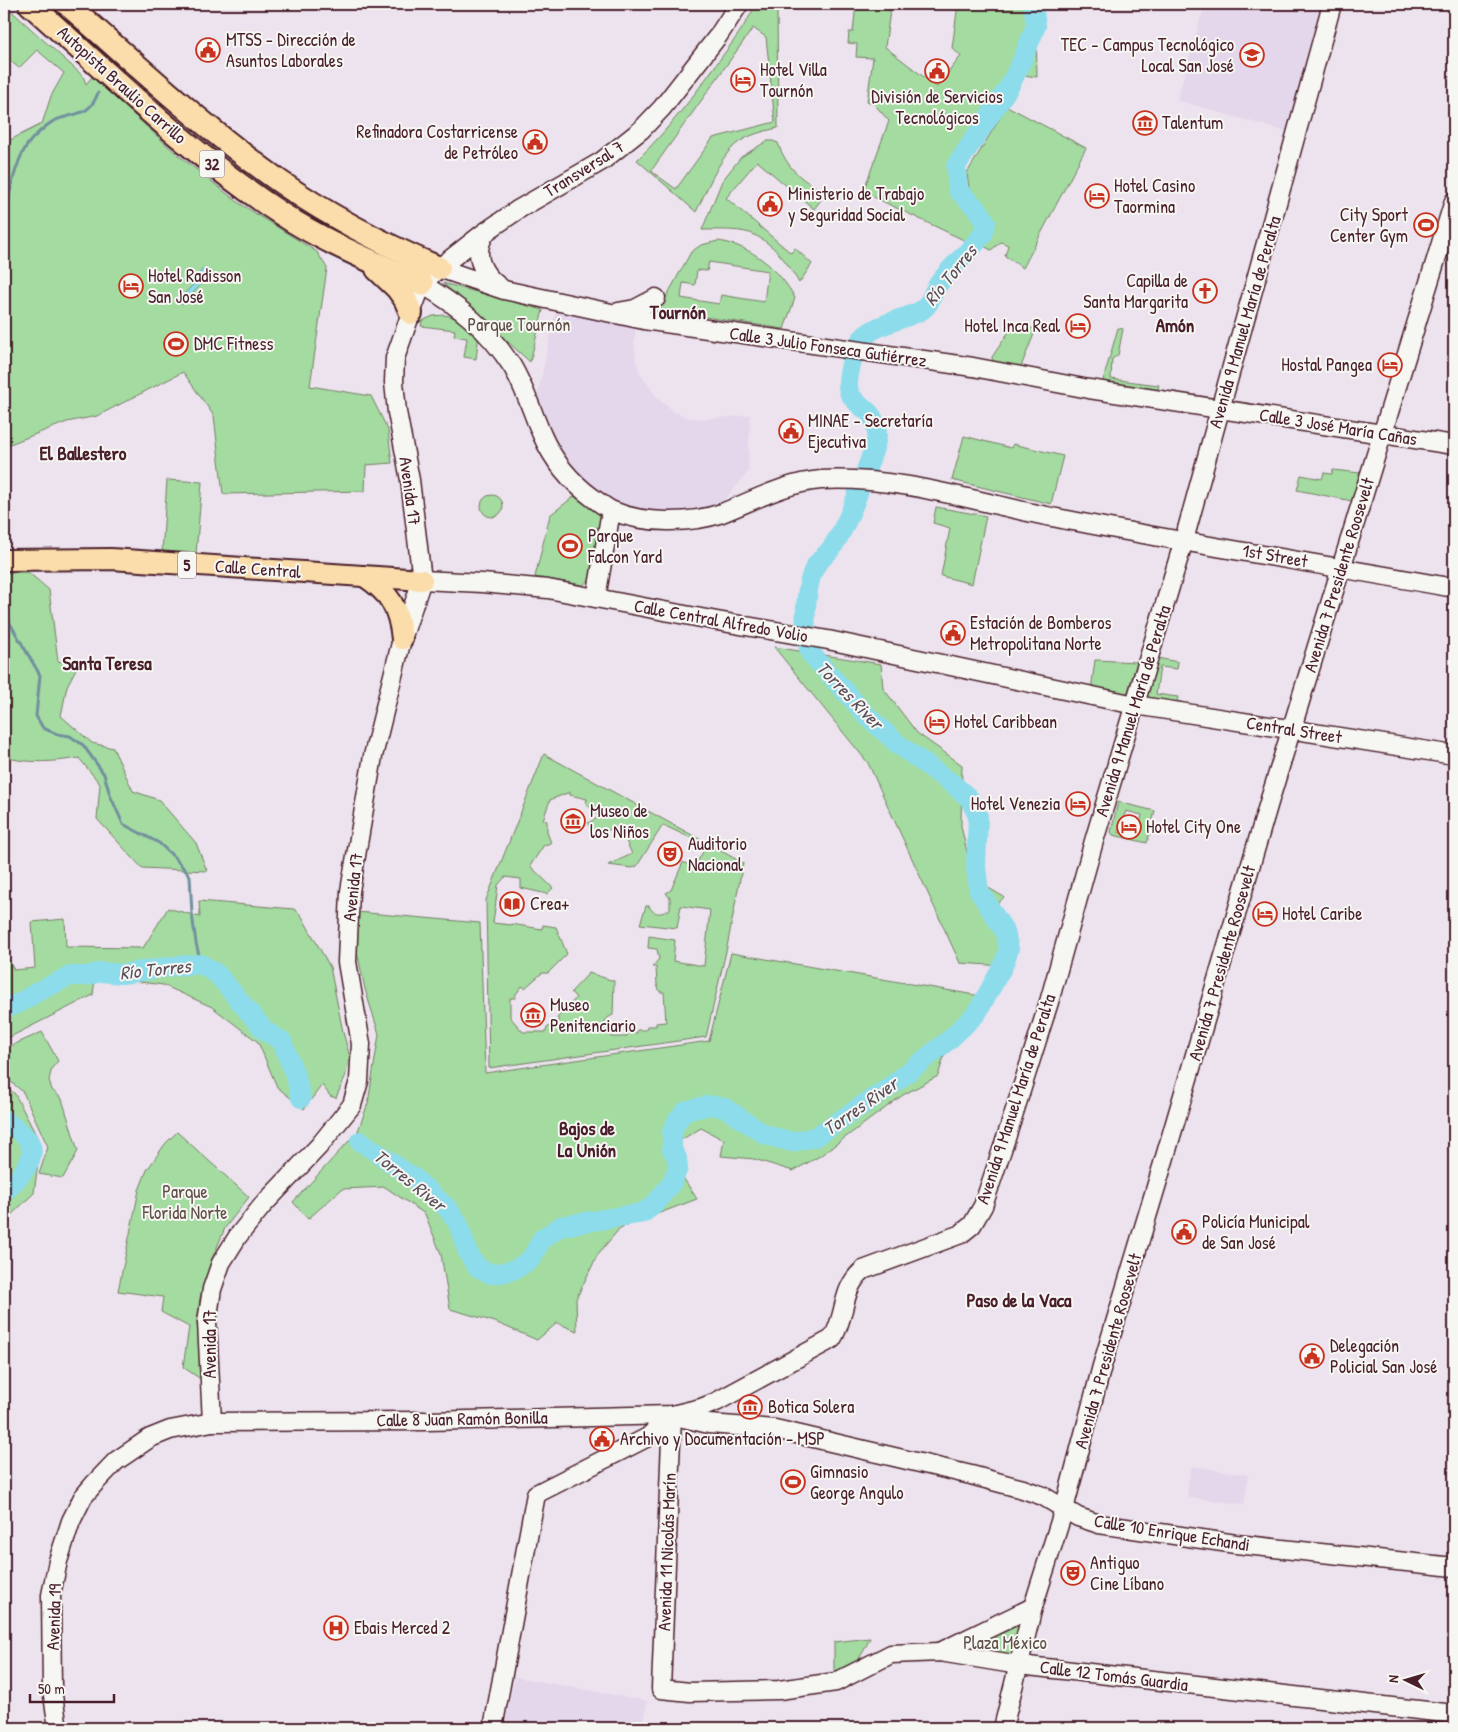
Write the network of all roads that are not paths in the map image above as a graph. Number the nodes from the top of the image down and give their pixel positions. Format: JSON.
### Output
{"nodes":[{"id":1,"x":30,"y":4,"type":"edge"},
{"id":2,"x":66,"y":4,"type":"edge"},
{"id":3,"x":738,"y":4,"type":"edge"},
{"id":4,"x":1332,"y":4,"type":"edge"},
{"id":5,"x":1454,"y":201,"type":"edge"},
{"id":6,"x":489,"y":229,"type":"junction"},
{"id":7,"x":371,"y":260,"type":"junction"},
{"id":8,"x":439,"y":268,"type":"junction"},
{"id":9,"x":422,"y":284,"type":"junction"},
{"id":10,"x":504,"y":290,"type":"junction"},
{"id":11,"x":656,"y":298,"type":"dead end"},
{"id":12,"x":411,"y":312,"type":"junction"},
{"id":13,"x":610,"y":313,"type":"junction"},
{"id":14,"x":1221,"y":409,"type":"junction"},
{"id":15,"x":1383,"y":435,"type":"junction"},
{"id":16,"x":1454,"y":445,"type":"edge"},
{"id":17,"x":611,"y":511,"type":"junction"},
{"id":18,"x":1184,"y":540,"type":"junction"},
{"id":19,"x":7,"y":560,"type":"edge"},
{"id":20,"x":1342,"y":568,"type":"junction"},
{"id":21,"x":364,"y":576,"type":"junction"},
{"id":22,"x":422,"y":580,"type":"junction"},
{"id":23,"x":1454,"y":588,"type":"edge"},
{"id":24,"x":596,"y":598,"type":"junction"},
{"id":25,"x":402,"y":639,"type":"junction"},
{"id":26,"x":1135,"y":705,"type":"junction"},
{"id":27,"x":1290,"y":729,"type":"junction"},
{"id":28,"x":1454,"y":755,"type":"edge"},
{"id":29,"x":832,"y":1339,"type":"joint"},
{"id":30,"x":672,"y":1415,"type":"junction"},
{"id":31,"x":212,"y":1422,"type":"junction"},
{"id":32,"x":94,"y":1484,"type":"joint"},
{"id":33,"x":1064,"y":1509,"type":"junction"},
{"id":34,"x":1454,"y":1567,"type":"edge"},
{"id":35,"x":1033,"y":1607,"type":"junction"},
{"id":36,"x":940,"y":1652,"type":"junction"},
{"id":37,"x":1019,"y":1665,"type":"junction"},
{"id":38,"x":52,"y":1689,"type":"junction"},
{"id":39,"x":661,"y":1689,"type":"joint"},
{"id":40,"x":1454,"y":1714,"type":"edge"},
{"id":41,"x":45,"y":1728,"type":"edge"},
{"id":42,"x":58,"y":1728,"type":"edge"},
{"id":43,"x":493,"y":1728,"type":"edge"},
{"id":44,"x":1003,"y":1728,"type":"edge"}],
"edges":[{"from":1,"to":7,"type":"highway","name":"Autopista Braulio Carrillo","number":"32"},
{"from":2,"to":8,"type":"highway","name":"Autopista Braulio Carrillo","number":"32"},
{"from":3,"to":6,"type":"street","name":"Transversal 7"},
{"from":4,"to":14,"type":"street","name":"Avenida 9 Manuel María de Peralta"},
{"from":5,"to":15,"type":"street","name":"Avenida 7 Presidente Roosevelt"},
{"from":6,"to":8,"type":"street","name":"Transversal 7"},
{"from":6,"to":10,"type":"street"},
{"from":7,"to":9,"type":"highway","name":"Autopista Braulio Carrillo","number":"32"},
{"from":7,"to":12,"type":"highway"},
{"from":8,"to":9,"type":"street","name":"Transversal 7"},
{"from":8,"to":10,"type":"street","name":"Calle 3 Julio Fonseca Gutiérrez"},
{"from":9,"to":12,"type":"street","name":"Transversal 7"},
{"from":9,"to":17,"type":"street"},
{"from":10,"to":13,"type":"street","name":"Calle 3 Julio Fonseca Gutiérrez"},
{"from":11,"to":13,"type":"street"},
{"from":12,"to":22,"type":"street","name":"Avenida 17"},
{"from":13,"to":14,"type":"street","name":"Calle 3 Julio Fonseca Gutiérrez"},
{"from":14,"to":15,"type":"street","name":"Calle 3 José María Cañas"},
{"from":14,"to":18,"type":"street","name":"Avenida 9 Manuel María de Peralta"},
{"from":15,"to":16,"type":"street","name":"Calle 3 José María Cañas"},
{"from":15,"to":20,"type":"street","name":"Avenida 7 Presidente Roosevelt"},
{"from":17,"to":18,"type":"street","name":"1st Street"},
{"from":17,"to":24,"type":"street"},
{"from":18,"to":20,"type":"street","name":"1st Street"},
{"from":18,"to":26,"type":"street","name":"Avenida 9 Manuel María de Peralta"},
{"from":19,"to":21,"type":"main road","name":"Calle Central","number":"5"},
{"from":20,"to":23,"type":"street","name":"1st Street"},
{"from":20,"to":27,"type":"street","name":"Avenida 7 Presidente Roosevelt"},
{"from":21,"to":22,"type":"main road","name":"Calle Central","number":"5"},
{"from":21,"to":25,"type":"main road"},
{"from":22,"to":24,"type":"street","name":"Calle Central Alfredo Volio"},
{"from":22,"to":25,"type":"street","name":"Avenida 17"},
{"from":24,"to":26,"type":"street","name":"Calle Central Alfredo Volio"},
{"from":25,"to":31,"type":"street","name":"Avenida 17"},
{"from":26,"to":27,"type":"street","name":"Central Street"},
{"from":26,"to":29,"type":"street","name":"Avenida 9 Manuel María de Peralta"},
{"from":27,"to":28,"type":"street","name":"Central Street"},
{"from":27,"to":33,"type":"street","name":"Avenida 7 Presidente Roosevelt"},
{"from":29,"to":30,"type":"street","name":"Calle 8 Juan Ramón Bonilla"},
{"from":30,"to":31,"type":"street","name":"Calle 8 Juan Ramón Bonilla"},
{"from":30,"to":33,"type":"street","name":"Calle 10 Enrique Echandi"},
{"from":30,"to":39,"type":"street","name":"Avenida 11 Nicolás Marín"},
{"from":30,"to":43,"type":"street"},
{"from":31,"to":32,"type":"street","name":"Calle 8 Juan Ramón Bonilla"},
{"from":32,"to":38,"type":"street","name":"Avenida 19"},
{"from":33,"to":34,"type":"street","name":"Calle 10 Enrique Echandi"},
{"from":33,"to":35,"type":"street","name":"Avenida 7 Presidente Roosevelt"},
{"from":35,"to":36,"type":"street"},
{"from":35,"to":37,"type":"street","name":"Avenida 7 Presidente Roosevelt"},
{"from":36,"to":37,"type":"street","name":"Calle 12 Tomás Guardia"},
{"from":36,"to":39,"type":"street","name":"Calle 12 Tomás Guardia"},
{"from":37,"to":40,"type":"street","name":"Calle 12 Tomás Guardia"},
{"from":37,"to":44,"type":"street","name":"Avenida 7 Presidente Roosevelt"},
{"from":38,"to":41,"type":"street"},
{"from":38,"to":42,"type":"street","name":"Avenida 19"}]}
